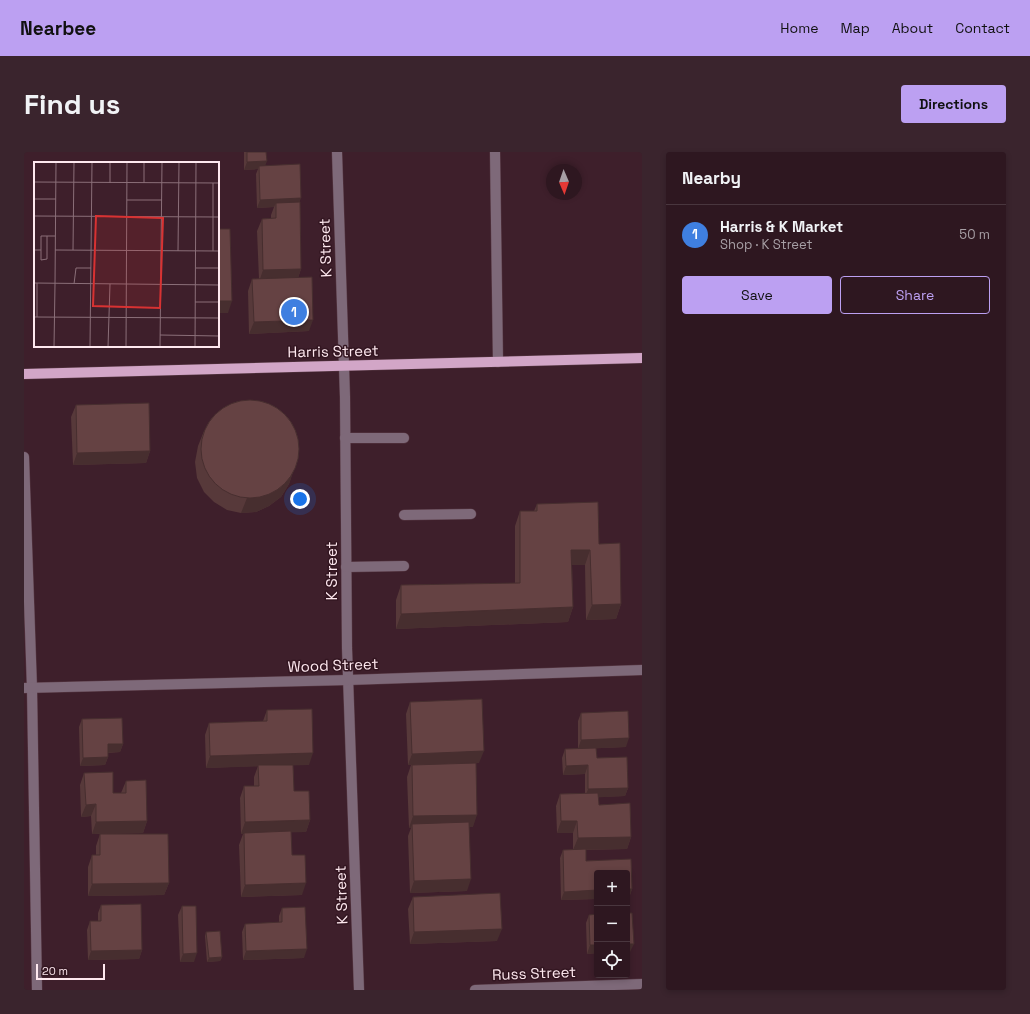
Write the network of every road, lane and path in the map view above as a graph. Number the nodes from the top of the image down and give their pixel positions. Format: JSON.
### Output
{"nodes":[{"id":1,"x":338,"y":152,"type":"edge"},
{"id":2,"x":495,"y":152,"type":"edge"},
{"id":3,"x":642,"y":358,"type":"edge"},
{"id":4,"x":498,"y":362,"type":"junction"},
{"id":5,"x":344,"y":366,"type":"junction"},
{"id":6,"x":24,"y":374,"type":"edge"},
{"id":7,"x":345,"y":438,"type":"junction"},
{"id":8,"x":404,"y":438,"type":"dead end"},
{"id":9,"x":24,"y":457,"type":"edge"},
{"id":10,"x":471,"y":514,"type":"dead end"},
{"id":11,"x":404,"y":515,"type":"dead end"},
{"id":12,"x":404,"y":566,"type":"dead end"},
{"id":13,"x":346,"y":567,"type":"junction"},
{"id":14,"x":642,"y":670,"type":"edge"},
{"id":15,"x":348,"y":680,"type":"junction"},
{"id":16,"x":28,"y":688,"type":"edge"},
{"id":17,"x":642,"y":984,"type":"edge"},
{"id":18,"x":37,"y":990,"type":"edge"},
{"id":19,"x":359,"y":990,"type":"edge"},
{"id":20,"x":474,"y":990,"type":"edge"}],
"edges":[{"from":1,"to":5,"type":"street","name":"K Street"},
{"from":2,"to":4,"type":"street"},
{"from":3,"to":4,"type":"main road","name":"Harris Street"},
{"from":4,"to":5,"type":"main road","name":"Harris Street"},
{"from":5,"to":6,"type":"main road","name":"Harris Street"},
{"from":5,"to":7,"type":"street","name":"K Street"},
{"from":7,"to":8,"type":"street"},
{"from":7,"to":13,"type":"street","name":"K Street"},
{"from":9,"to":16,"type":"street"},
{"from":10,"to":11,"type":"street"},
{"from":12,"to":13,"type":"street"},
{"from":13,"to":15,"type":"street","name":"K Street"},
{"from":14,"to":15,"type":"street","name":"Wood Street"},
{"from":15,"to":16,"type":"street","name":"Wood Street"},
{"from":15,"to":19,"type":"street","name":"K Street"},
{"from":16,"to":18,"type":"street"},
{"from":17,"to":20,"type":"street","name":"Russ Street"}]}
